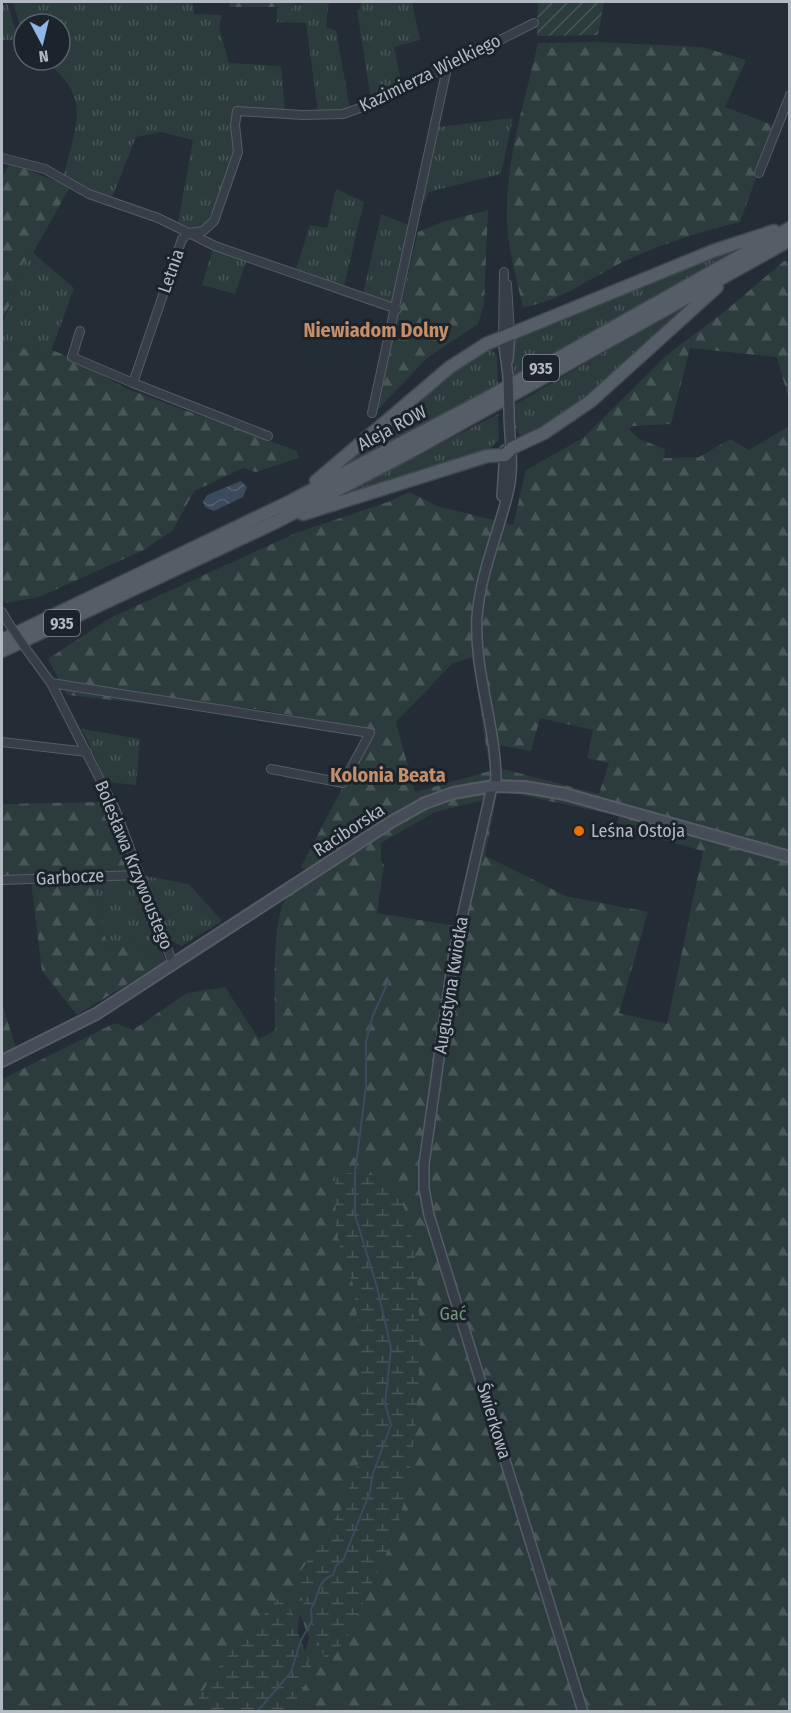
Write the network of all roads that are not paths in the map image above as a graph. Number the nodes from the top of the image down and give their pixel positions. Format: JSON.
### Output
{"nodes":[{"id":1,"x":534,"y":23,"type":"dead end"},
{"id":2,"x":447,"y":68,"type":"junction"},
{"id":3,"x":789,"y":95,"type":"edge"},
{"id":4,"x":2,"y":158,"type":"edge"},
{"id":5,"x":759,"y":173,"type":"dead end"},
{"id":6,"x":789,"y":227,"type":"edge"},
{"id":7,"x":189,"y":233,"type":"junction"},
{"id":8,"x":789,"y":240,"type":"edge"},
{"id":9,"x":734,"y":272,"type":"junction"},
{"id":10,"x":397,"y":309,"type":"junction"},
{"id":11,"x":80,"y":331,"type":"dead end"},
{"id":12,"x":507,"y":335,"type":"junction"},
{"id":13,"x":133,"y":383,"type":"junction"},
{"id":14,"x":372,"y":413,"type":"dead end"},
{"id":15,"x":268,"y":436,"type":"dead end"},
{"id":16,"x":508,"y":451,"type":"junction"},
{"id":17,"x":289,"y":502,"type":"junction"},
{"id":18,"x":276,"y":522,"type":"junction"},
{"id":19,"x":2,"y":612,"type":"edge"},
{"id":20,"x":2,"y":640,"type":"edge"},
{"id":21,"x":2,"y":651,"type":"edge"},
{"id":22,"x":51,"y":683,"type":"junction"},
{"id":23,"x":2,"y":742,"type":"edge"},
{"id":24,"x":87,"y":752,"type":"junction"},
{"id":25,"x":271,"y":769,"type":"dead end"},
{"id":26,"x":494,"y":786,"type":"junction"},
{"id":27,"x":789,"y":857,"type":"edge"},
{"id":28,"x":138,"y":875,"type":"junction"},
{"id":29,"x":2,"y":880,"type":"edge"},
{"id":30,"x":173,"y":964,"type":"junction"},
{"id":31,"x":2,"y":1061,"type":"edge"},
{"id":32,"x":424,"y":1188,"type":"joint"},
{"id":33,"x":583,"y":1712,"type":"edge"}],
"edges":[{"from":1,"to":2,"type":"street","name":"Kazimierza Wielkiego"},
{"from":2,"to":7,"type":"street","name":"Kazimierza Wielkiego"},
{"from":2,"to":10,"type":"street"},
{"from":3,"to":5,"type":"street"},
{"from":4,"to":7,"type":"street"},
{"from":6,"to":12,"type":"main road"},
{"from":6,"to":17,"type":"main road","name":"Aleja ROW","number":"935"},
{"from":7,"to":10,"type":"street","name":"Letnia"},
{"from":7,"to":13,"type":"street","name":"Letnia"},
{"from":8,"to":9,"type":"main road","name":"Aleja ROW","number":"935"},
{"from":9,"to":16,"type":"main road"},
{"from":9,"to":18,"type":"main road","name":"Aleja ROW","number":"935"},
{"from":10,"to":14,"type":"street"},
{"from":11,"to":13,"type":"street"},
{"from":12,"to":12,"type":"street"},
{"from":12,"to":16,"type":"street","name":"Augustyna Kwiotka","bridge":true},
{"from":12,"to":17,"type":"main road"},
{"from":13,"to":15,"type":"street"},
{"from":16,"to":18,"type":"main road"},
{"from":16,"to":26,"type":"street","name":"Augustyna Kwiotka"},
{"from":17,"to":20,"type":"main road","name":"Aleja ROW","number":"935"},
{"from":18,"to":21,"type":"main road","name":"Aleja ROW","number":"935"},
{"from":19,"to":22,"type":"street","name":"Bolesława Krzywoustego","bridge":true},
{"from":22,"to":24,"type":"street","name":"Bolesława Krzywoustego"},
{"from":22,"to":25,"type":"street"},
{"from":23,"to":24,"type":"street"},
{"from":24,"to":28,"type":"street","name":"Bolesława Krzywoustego"},
{"from":26,"to":27,"type":"main road","name":"Raciborska"},
{"from":26,"to":30,"type":"main road","name":"Raciborska"},
{"from":26,"to":32,"type":"street","name":"Augustyna Kwiotka"},
{"from":28,"to":29,"type":"street","name":"Garbocze"},
{"from":28,"to":30,"type":"street","name":"Bolesława Krzywoustego"},
{"from":30,"to":31,"type":"main road","name":"Raciborska"},
{"from":32,"to":33,"type":"street","name":"Świerkowa"}]}
